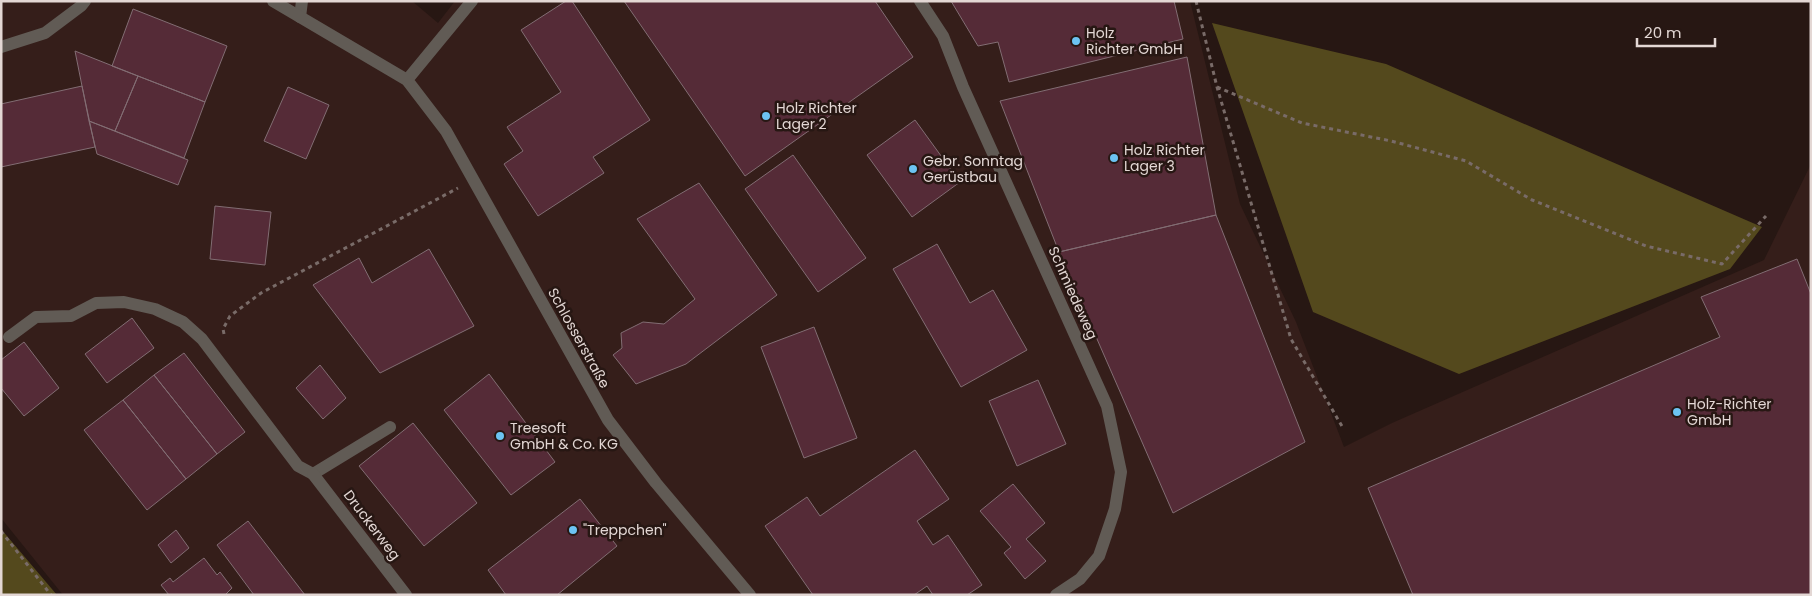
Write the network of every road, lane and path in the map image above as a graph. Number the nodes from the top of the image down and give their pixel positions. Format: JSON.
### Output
{"nodes":[{"id":1,"x":85,"y":1,"type":"edge"},
{"id":2,"x":273,"y":1,"type":"edge"},
{"id":3,"x":302,"y":1,"type":"edge"},
{"id":4,"x":472,"y":1,"type":"edge"},
{"id":5,"x":920,"y":1,"type":"edge"},
{"id":6,"x":1196,"y":1,"type":"edge"},
{"id":7,"x":300,"y":17,"type":"junction"},
{"id":8,"x":1,"y":47,"type":"edge"},
{"id":9,"x":407,"y":80,"type":"junction"},
{"id":10,"x":1217,"y":87,"type":"junction"},
{"id":11,"x":474,"y":180,"type":"junction"},
{"id":12,"x":1766,"y":216,"type":"dead end"},
{"id":13,"x":9,"y":337,"type":"dead end"},
{"id":14,"x":225,"y":338,"type":"dead end"},
{"id":15,"x":390,"y":426,"type":"dead end"},
{"id":16,"x":1343,"y":428,"type":"dead end"},
{"id":17,"x":314,"y":474,"type":"junction"},
{"id":18,"x":1,"y":530,"type":"edge"},
{"id":19,"x":51,"y":595,"type":"edge"},
{"id":20,"x":406,"y":595,"type":"edge"},
{"id":21,"x":750,"y":595,"type":"edge"},
{"id":22,"x":1056,"y":595,"type":"edge"}],
"edges":[{"from":1,"to":8,"type":"street"},
{"from":2,"to":7,"type":"street"},
{"from":3,"to":7,"type":"street"},
{"from":4,"to":9,"type":"street"},
{"from":5,"to":22,"type":"street","name":"Schmiedeweg"},
{"from":6,"to":10,"type":"path"},
{"from":7,"to":9,"type":"street"},
{"from":9,"to":11,"type":"street","name":"Schlosserstraße"},
{"from":10,"to":12,"type":"path"},
{"from":10,"to":16,"type":"path"},
{"from":11,"to":14,"type":"path"},
{"from":11,"to":21,"type":"street","name":"Schlosserstraße"},
{"from":13,"to":17,"type":"street","name":"Druckerweg"},
{"from":15,"to":17,"type":"street"},
{"from":17,"to":20,"type":"street","name":"Druckerweg"},
{"from":18,"to":19,"type":"path"}]}
